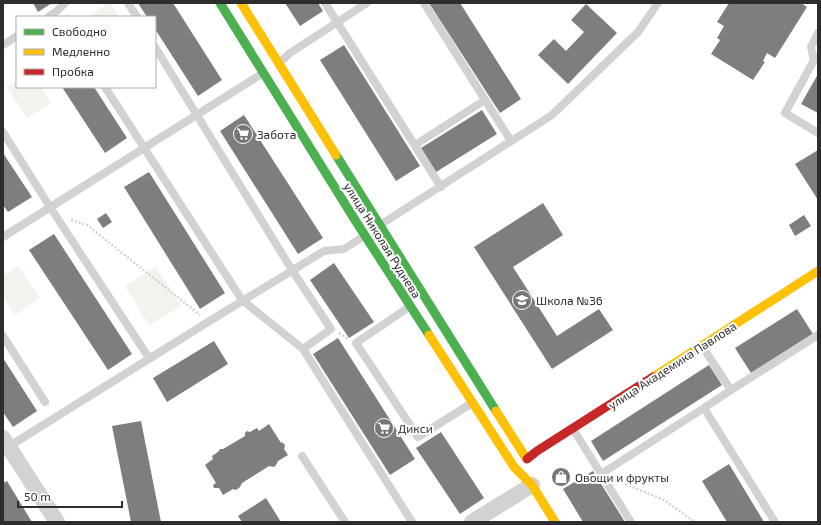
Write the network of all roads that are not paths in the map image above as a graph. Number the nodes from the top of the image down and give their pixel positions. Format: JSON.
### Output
{"nodes":[{"id":1,"x":65,"y":3,"type":"edge"},
{"id":2,"x":128,"y":3,"type":"edge"},
{"id":3,"x":220,"y":3,"type":"edge"},
{"id":4,"x":241,"y":3,"type":"edge"},
{"id":5,"x":325,"y":3,"type":"edge"},
{"id":6,"x":367,"y":3,"type":"edge"},
{"id":7,"x":424,"y":3,"type":"edge"},
{"id":8,"x":658,"y":3,"type":"edge"},
{"id":9,"x":59,"y":14,"type":"edge"},
{"id":10,"x":136,"y":16,"type":"edge"},
{"id":11,"x":337,"y":22,"type":"junction"},
{"id":12,"x":818,"y":33,"type":"edge"},
{"id":13,"x":16,"y":37,"type":"edge"},
{"id":14,"x":3,"y":45,"type":"edge"},
{"id":15,"x":156,"y":49,"type":"edge"},
{"id":16,"x":271,"y":68,"type":"junction"},
{"id":17,"x":107,"y":88,"type":"edge"},
{"id":18,"x":485,"y":100,"type":"junction"},
{"id":19,"x":197,"y":115,"type":"junction"},
{"id":20,"x":3,"y":132,"type":"edge"},
{"id":21,"x":818,"y":133,"type":"edge"},
{"id":22,"x":511,"y":141,"type":"junction"},
{"id":23,"x":415,"y":145,"type":"junction"},
{"id":24,"x":145,"y":148,"type":"junction"},
{"id":25,"x":441,"y":187,"type":"junction"},
{"id":26,"x":50,"y":207,"type":"junction"},
{"id":27,"x":373,"y":230,"type":"junction"},
{"id":28,"x":3,"y":237,"type":"edge"},
{"id":29,"x":292,"y":270,"type":"junction"},
{"id":30,"x":818,"y":271,"type":"edge"},
{"id":31,"x":242,"y":300,"type":"junction"},
{"id":32,"x":411,"y":307,"type":"junction"},
{"id":33,"x":818,"y":334,"type":"edge"},
{"id":34,"x":3,"y":336,"type":"edge"},
{"id":35,"x":702,"y":346,"type":"junction"},
{"id":36,"x":304,"y":349,"type":"junction"},
{"id":37,"x":149,"y":358,"type":"junction"},
{"id":38,"x":731,"y":390,"type":"junction"},
{"id":39,"x":46,"y":402,"type":"dead end"},
{"id":40,"x":472,"y":403,"type":"junction"},
{"id":41,"x":704,"y":408,"type":"junction"},
{"id":42,"x":573,"y":428,"type":"junction"},
{"id":43,"x":6,"y":442,"type":"edge"},
{"id":44,"x":302,"y":456,"type":"dead end"},
{"id":45,"x":529,"y":470,"type":"junction"},
{"id":46,"x":601,"y":474,"type":"junction"},
{"id":47,"x":57,"y":522,"type":"edge"},
{"id":48,"x":345,"y":522,"type":"edge"},
{"id":49,"x":412,"y":522,"type":"edge"},
{"id":50,"x":472,"y":522,"type":"edge"},
{"id":51,"x":555,"y":522,"type":"edge"},
{"id":52,"x":630,"y":522,"type":"edge"},
{"id":53,"x":775,"y":522,"type":"edge"}],
"edges":[{"from":1,"to":9,"type":"lane"},
{"from":2,"to":10,"type":"lane"},
{"from":3,"to":16,"type":"street","name":"улица Николая Руднева"},
{"from":4,"to":16,"type":"street","name":"улица Николая Руднева"},
{"from":5,"to":11,"type":"lane"},
{"from":6,"to":11,"type":"lane"},
{"from":7,"to":18,"type":"lane"},
{"from":8,"to":22,"type":"lane"},
{"from":11,"to":16,"type":"lane"},
{"from":11,"to":23,"type":"lane"},
{"from":12,"to":21,"type":"lane"},
{"from":13,"to":14,"type":"lane"},
{"from":15,"to":19,"type":"lane"},
{"from":16,"to":19,"type":"lane"},
{"from":16,"to":27,"type":"street","name":"улица Николая Руднева"},
{"from":16,"to":27,"type":"street","name":"улица Николая Руднева"},
{"from":17,"to":24,"type":"lane"},
{"from":18,"to":22,"type":"lane"},
{"from":18,"to":23,"type":"lane"},
{"from":19,"to":24,"type":"lane"},
{"from":19,"to":29,"type":"lane"},
{"from":20,"to":26,"type":"lane"},
{"from":22,"to":25,"type":"lane"},
{"from":23,"to":25,"type":"lane"},
{"from":24,"to":26,"type":"lane"},
{"from":24,"to":31,"type":"lane"},
{"from":25,"to":27,"type":"lane"},
{"from":26,"to":28,"type":"lane"},
{"from":26,"to":37,"type":"lane"},
{"from":27,"to":29,"type":"lane"},
{"from":27,"to":32,"type":"street","name":"улица Николая Руднева"},
{"from":27,"to":45,"type":"street","name":"улица Николая Руднева"},
{"from":29,"to":31,"type":"lane"},
{"from":29,"to":36,"type":"lane"},
{"from":30,"to":35,"type":"street","name":"улица Академика Павлова"},
{"from":31,"to":36,"type":"lane"},
{"from":31,"to":37,"type":"lane"},
{"from":32,"to":40,"type":"street","name":"улица Николая Руднева"},
{"from":32,"to":40,"type":"lane"},
{"from":33,"to":38,"type":"lane"},
{"from":34,"to":39,"type":"lane"},
{"from":35,"to":38,"type":"lane"},
{"from":35,"to":42,"type":"street","name":"улица Академика Павлова"},
{"from":36,"to":49,"type":"lane"},
{"from":37,"to":43,"type":"lane"},
{"from":38,"to":41,"type":"lane"},
{"from":40,"to":45,"type":"street","name":"улица Николая Руднева"},
{"from":41,"to":46,"type":"lane"},
{"from":41,"to":53,"type":"lane"},
{"from":42,"to":45,"type":"street","name":"улица Академика Павлова"},
{"from":42,"to":46,"type":"lane"},
{"from":43,"to":47,"type":"street"},
{"from":44,"to":48,"type":"lane"},
{"from":45,"to":50,"type":"street","name":"улица Академика Павлова"},
{"from":45,"to":51,"type":"street","name":"улица Николая Руднева"},
{"from":46,"to":52,"type":"lane"}]}
